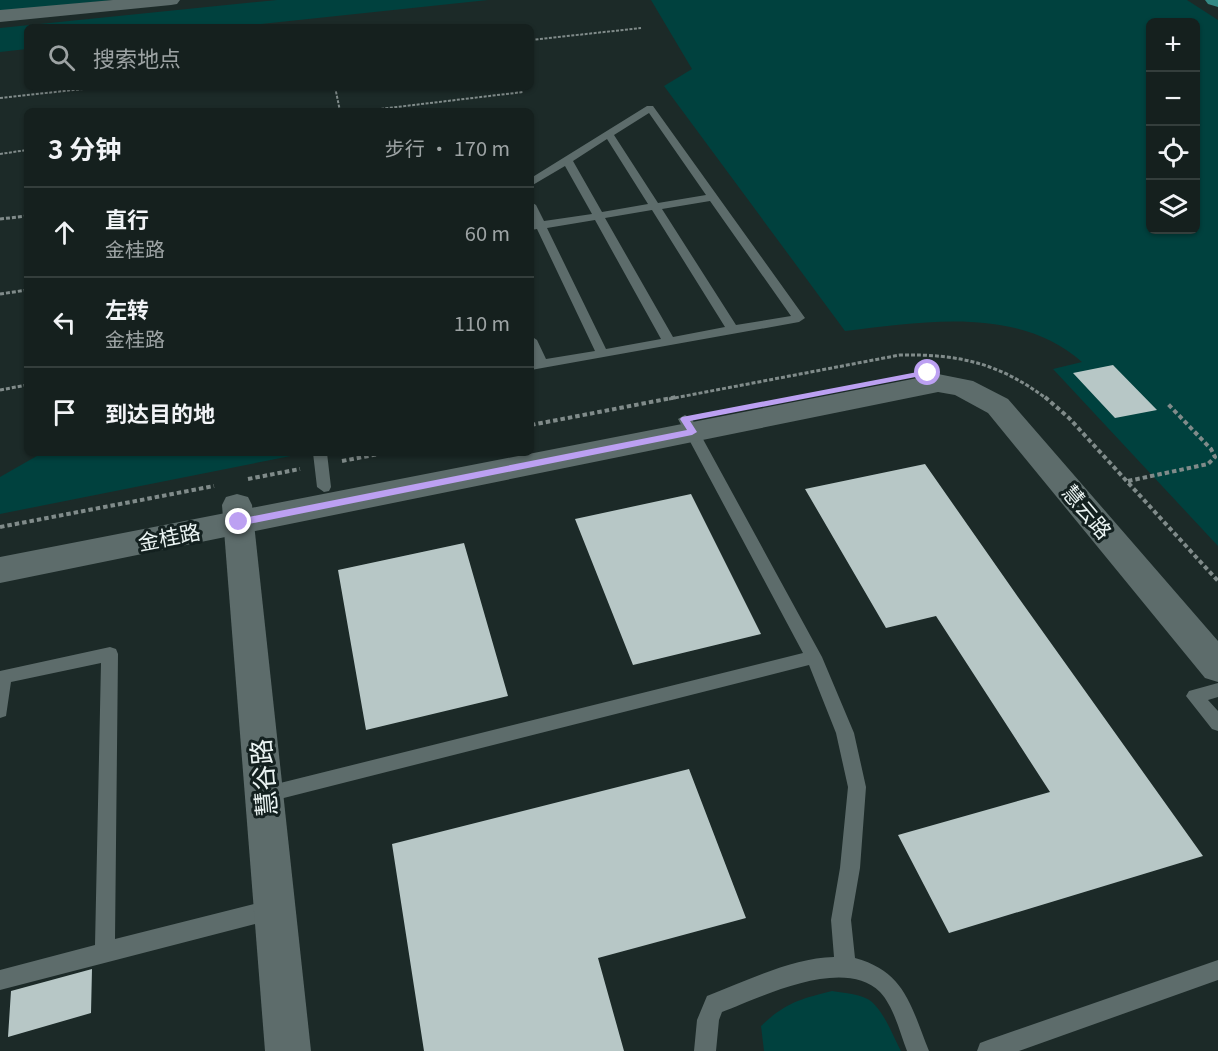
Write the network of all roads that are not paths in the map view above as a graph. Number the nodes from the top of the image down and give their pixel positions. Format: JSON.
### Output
{"nodes":[{"id":1,"x":171,"y":0,"type":"edge"},
{"id":2,"x":1214,"y":0,"type":"edge"},
{"id":3,"x":1218,"y":2,"type":"edge"},
{"id":4,"x":0,"y":16,"type":"edge"},
{"id":5,"x":609,"y":134,"type":"junction"},
{"id":6,"x":567,"y":160,"type":"junction"},
{"id":7,"x":534,"y":181,"type":"edge"},
{"id":8,"x":713,"y":197,"type":"junction"},
{"id":9,"x":654,"y":206,"type":"junction"},
{"id":10,"x":598,"y":216,"type":"junction"},
{"id":11,"x":536,"y":226,"type":"edge"},
{"id":12,"x":732,"y":330,"type":"junction"},
{"id":13,"x":669,"y":341,"type":"junction"},
{"id":14,"x":602,"y":353,"type":"junction"},
{"id":15,"x":536,"y":365,"type":"edge"},
{"id":16,"x":933,"y":378,"type":"junction"},
{"id":17,"x":689,"y":425,"type":"junction"},
{"id":18,"x":534,"y":448,"type":"edge"},
{"id":19,"x":534,"y":450,"type":"edge"},
{"id":20,"x":468,"y":456,"type":"edge"},
{"id":21,"x":496,"y":456,"type":"edge"},
{"id":22,"x":322,"y":468,"type":"edge"},
{"id":23,"x":234,"y":498,"type":"junction"},
{"id":24,"x":0,"y":552,"type":"edge"},
{"id":25,"x":0,"y":570,"type":"edge"},
{"id":26,"x":1218,"y":633,"type":"edge"},
{"id":27,"x":814,"y":657,"type":"junction"},
{"id":28,"x":1218,"y":667,"type":"edge"},
{"id":29,"x":1,"y":678,"type":"edge"},
{"id":30,"x":1218,"y":690,"type":"edge"},
{"id":31,"x":0,"y":711,"type":"edge"},
{"id":32,"x":1218,"y":724,"type":"edge"},
{"id":33,"x":264,"y":795,"type":"junction"},
{"id":34,"x":275,"y":909,"type":"junction"},
{"id":35,"x":105,"y":952,"type":"junction"},
{"id":36,"x":846,"y":967,"type":"junction"},
{"id":37,"x":1218,"y":970,"type":"edge"},
{"id":38,"x":0,"y":980,"type":"edge"},
{"id":39,"x":288,"y":1051,"type":"edge"},
{"id":40,"x":705,"y":1051,"type":"edge"},
{"id":41,"x":918,"y":1051,"type":"edge"},
{"id":42,"x":988,"y":1051,"type":"edge"}],
"edges":[{"from":1,"to":4,"type":"street"},
{"from":2,"to":3,"type":"main road"},
{"from":5,"to":6,"type":"lane"},
{"from":5,"to":8,"type":"lane"},
{"from":5,"to":9,"type":"lane"},
{"from":6,"to":7,"type":"lane"},
{"from":6,"to":10,"type":"lane"},
{"from":8,"to":9,"type":"lane"},
{"from":8,"to":12,"type":"lane"},
{"from":9,"to":10,"type":"lane"},
{"from":9,"to":12,"type":"lane"},
{"from":10,"to":11,"type":"lane"},
{"from":10,"to":13,"type":"lane"},
{"from":11,"to":14,"type":"lane"},
{"from":12,"to":13,"type":"lane"},
{"from":13,"to":14,"type":"lane"},
{"from":14,"to":15,"type":"lane"},
{"from":16,"to":17,"type":"street","name":"金桂路"},
{"from":16,"to":26,"type":"street","name":"慧云路"},
{"from":16,"to":28,"type":"street","name":"慧云路"},
{"from":17,"to":18,"type":"street","name":"金桂路"},
{"from":17,"to":19,"type":"street","name":"金桂路"},
{"from":17,"to":27,"type":"lane"},
{"from":20,"to":22,"type":"street","name":"金桂路"},
{"from":21,"to":23,"type":"street","name":"金桂路"},
{"from":22,"to":23,"type":"street","name":"金桂路"},
{"from":23,"to":24,"type":"street","name":"金桂路"},
{"from":23,"to":25,"type":"street","name":"金桂路"},
{"from":23,"to":33,"type":"street","name":"慧谷路"},
{"from":27,"to":33,"type":"lane"},
{"from":27,"to":36,"type":"lane"},
{"from":29,"to":31,"type":"lane"},
{"from":29,"to":35,"type":"lane"},
{"from":30,"to":32,"type":"lane"},
{"from":33,"to":34,"type":"street","name":"慧谷路"},
{"from":34,"to":35,"type":"lane"},
{"from":34,"to":39,"type":"street","name":"慧谷路"},
{"from":35,"to":38,"type":"lane"},
{"from":36,"to":40,"type":"lane"},
{"from":36,"to":41,"type":"lane"},
{"from":37,"to":42,"type":"lane"}]}
